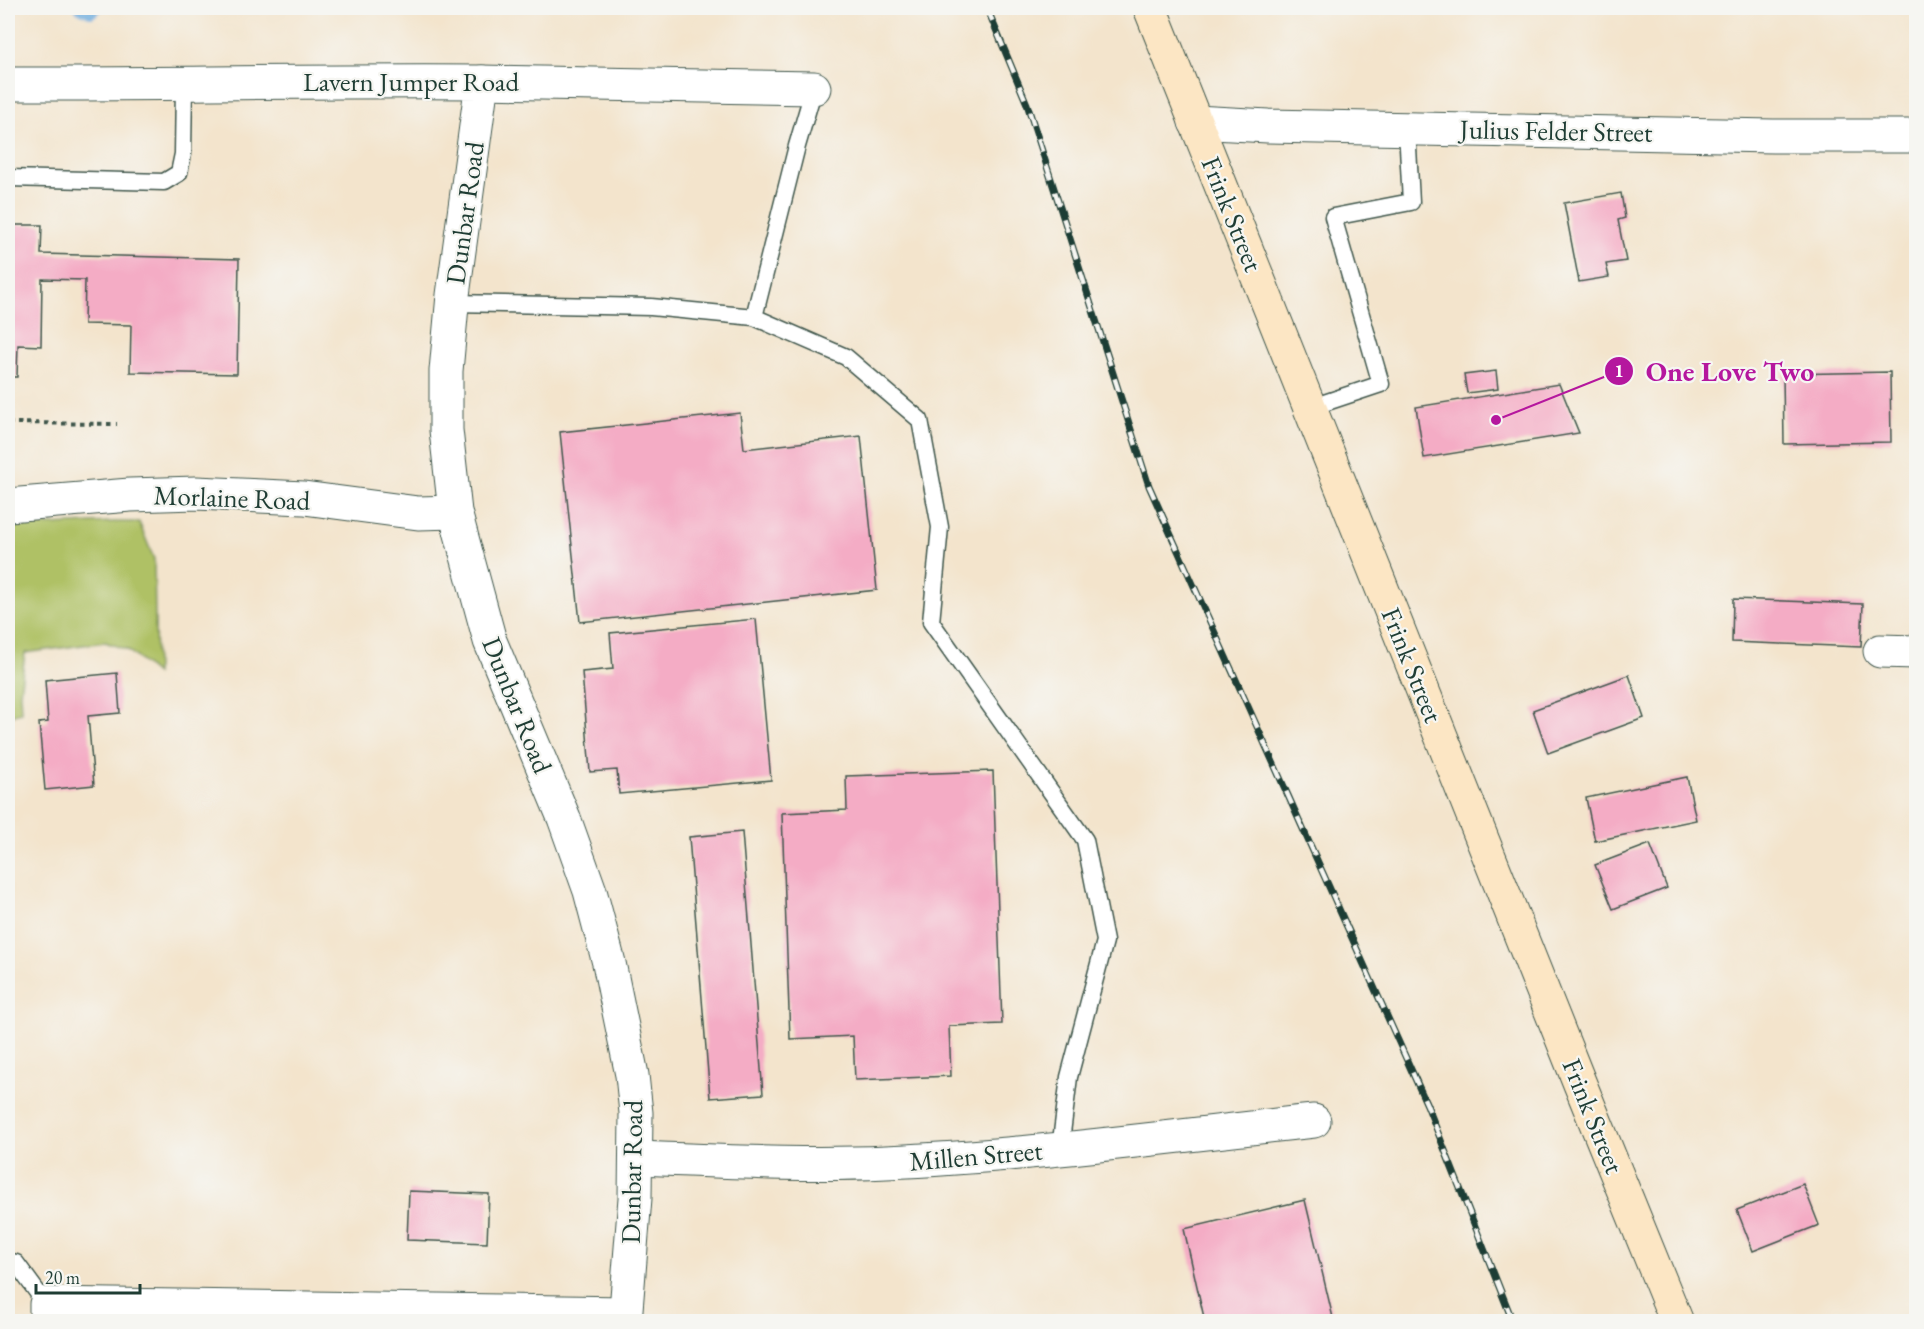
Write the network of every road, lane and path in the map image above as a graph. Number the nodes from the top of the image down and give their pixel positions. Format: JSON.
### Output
{"nodes":[{"id":1,"x":1150,"y":8,"type":"edge"},
{"id":2,"x":482,"y":82,"type":"junction"},
{"id":3,"x":8,"y":84,"type":"edge"},
{"id":4,"x":184,"y":84,"type":"junction"},
{"id":5,"x":814,"y":88,"type":"joint"},
{"id":6,"x":1195,"y":122,"type":"junction"},
{"id":7,"x":1407,"y":129,"type":"junction"},
{"id":8,"x":1917,"y":136,"type":"edge"},
{"id":9,"x":8,"y":178,"type":"edge"},
{"id":10,"x":452,"y":303,"type":"junction"},
{"id":11,"x":754,"y":318,"type":"junction"},
{"id":12,"x":1309,"y":408,"type":"junction"},
{"id":13,"x":8,"y":423,"type":"edge"},
{"id":14,"x":117,"y":424,"type":"dead end"},
{"id":15,"x":8,"y":505,"type":"edge"},
{"id":16,"x":455,"y":512,"type":"junction"},
{"id":17,"x":1880,"y":651,"type":"dead end"},
{"id":18,"x":1917,"y":652,"type":"edge"},
{"id":19,"x":1314,"y":1121,"type":"dead end"},
{"id":20,"x":1060,"y":1149,"type":"junction"},
{"id":21,"x":637,"y":1158,"type":"junction"},
{"id":22,"x":8,"y":1261,"type":"edge"},
{"id":23,"x":46,"y":1313,"type":"edge"},
{"id":24,"x":625,"y":1317,"type":"edge"},
{"id":25,"x":1677,"y":1322,"type":"edge"}],
"edges":[{"from":1,"to":6,"type":"main road","name":"Frink Street"},
{"from":2,"to":4,"type":"street","name":"Lavern Jumper Road"},
{"from":2,"to":5,"type":"street","name":"Lavern Jumper Road"},
{"from":2,"to":10,"type":"street","name":"Dunbar Road"},
{"from":3,"to":4,"type":"street","name":"Lavern Jumper Road"},
{"from":4,"to":9,"type":"lane"},
{"from":5,"to":11,"type":"lane"},
{"from":6,"to":7,"type":"street","name":"Julius Felder Street"},
{"from":6,"to":12,"type":"main road","name":"Frink Street"},
{"from":7,"to":8,"type":"street","name":"Julius Felder Street"},
{"from":7,"to":12,"type":"lane"},
{"from":10,"to":11,"type":"lane"},
{"from":10,"to":16,"type":"street","name":"Dunbar Road"},
{"from":11,"to":20,"type":"lane"},
{"from":12,"to":25,"type":"main road","name":"Frink Street"},
{"from":13,"to":14,"type":"path"},
{"from":15,"to":16,"type":"street","name":"Morlaine Road"},
{"from":16,"to":21,"type":"street","name":"Dunbar Road"},
{"from":17,"to":18,"type":"street"},
{"from":19,"to":20,"type":"street","name":"Millen Street"},
{"from":20,"to":21,"type":"street","name":"Millen Street"},
{"from":21,"to":24,"type":"street","name":"Dunbar Road"},
{"from":22,"to":23,"type":"lane"},
{"from":23,"to":24,"type":"street"}]}
